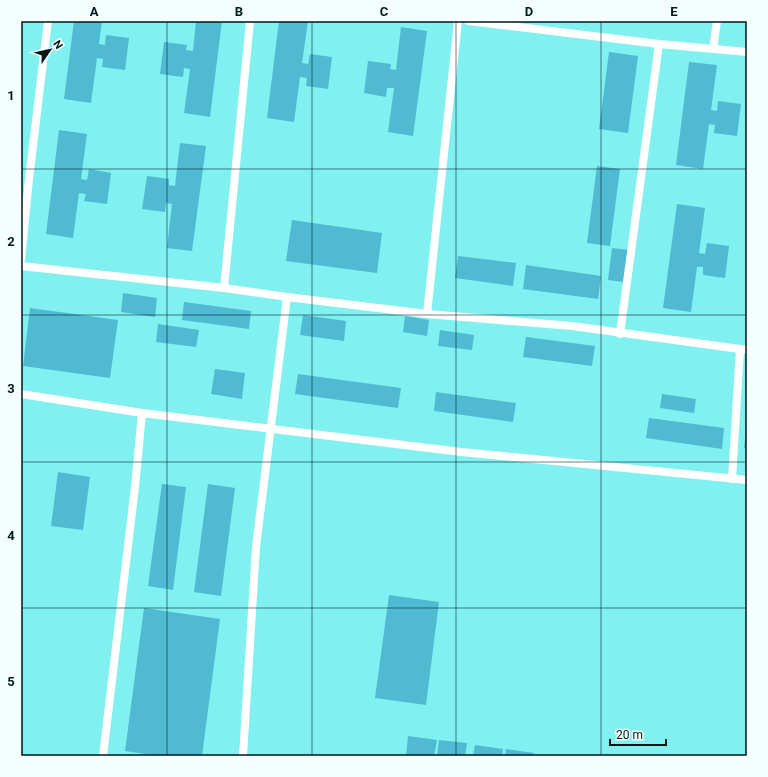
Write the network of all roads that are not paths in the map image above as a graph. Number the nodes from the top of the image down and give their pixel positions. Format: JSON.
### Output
{"nodes":[{"id":1,"x":48,"y":21,"type":"edge"},
{"id":2,"x":250,"y":21,"type":"edge"},
{"id":3,"x":458,"y":21,"type":"edge"},
{"id":4,"x":468,"y":21,"type":"edge"},
{"id":5,"x":717,"y":21,"type":"edge"},
{"id":6,"x":659,"y":44,"type":"junction"},
{"id":7,"x":713,"y":49,"type":"junction"},
{"id":8,"x":747,"y":52,"type":"edge"},
{"id":9,"x":21,"y":260,"type":"edge"},
{"id":10,"x":21,"y":266,"type":"edge"},
{"id":11,"x":224,"y":288,"type":"junction"},
{"id":12,"x":287,"y":297,"type":"junction"},
{"id":13,"x":427,"y":314,"type":"junction"},
{"id":14,"x":620,"y":334,"type":"junction"},
{"id":15,"x":744,"y":350,"type":"edge"},
{"id":16,"x":21,"y":394,"type":"edge"},
{"id":17,"x":142,"y":413,"type":"junction"},
{"id":18,"x":271,"y":429,"type":"junction"},
{"id":19,"x":732,"y":479,"type":"junction"},
{"id":20,"x":747,"y":480,"type":"edge"},
{"id":21,"x":103,"y":756,"type":"edge"},
{"id":22,"x":243,"y":756,"type":"edge"}],
"edges":[{"from":1,"to":9,"type":"lane"},
{"from":2,"to":11,"type":"lane"},
{"from":3,"to":13,"type":"lane"},
{"from":4,"to":6,"type":"lane"},
{"from":5,"to":7,"type":"lane"},
{"from":6,"to":7,"type":"lane"},
{"from":6,"to":14,"type":"lane"},
{"from":7,"to":8,"type":"lane"},
{"from":10,"to":11,"type":"lane"},
{"from":11,"to":12,"type":"lane"},
{"from":12,"to":13,"type":"lane"},
{"from":12,"to":18,"type":"lane"},
{"from":13,"to":14,"type":"lane"},
{"from":14,"to":15,"type":"lane"},
{"from":15,"to":19,"type":"lane"},
{"from":16,"to":17,"type":"lane"},
{"from":17,"to":18,"type":"lane"},
{"from":17,"to":21,"type":"lane"},
{"from":18,"to":19,"type":"lane"},
{"from":18,"to":22,"type":"lane"},
{"from":19,"to":20,"type":"lane"}]}
